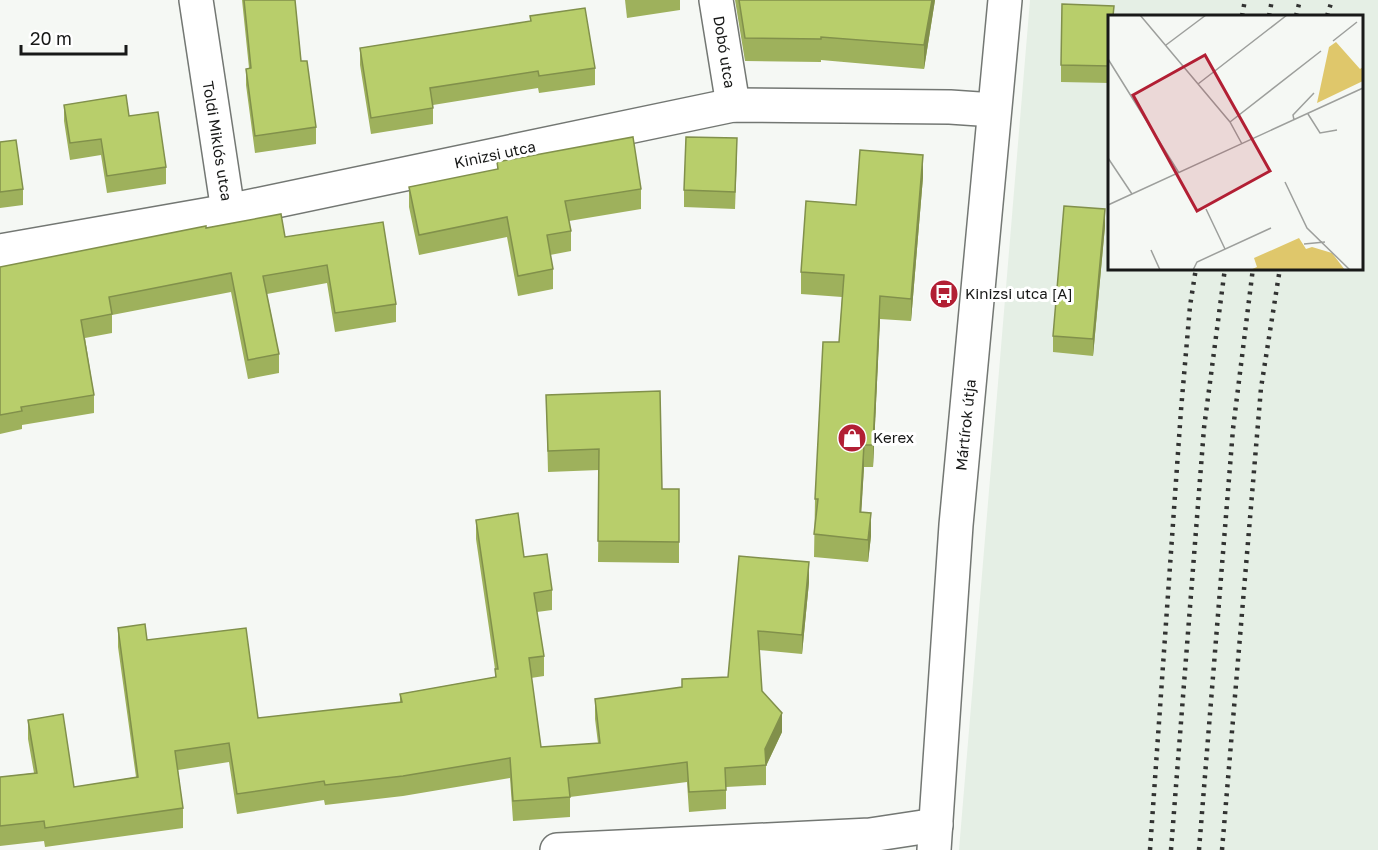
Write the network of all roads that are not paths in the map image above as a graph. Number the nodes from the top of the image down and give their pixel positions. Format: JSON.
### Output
{"nodes":[{"id":1,"x":196,"y":0,"type":"edge"},
{"id":2,"x":716,"y":0,"type":"edge"},
{"id":3,"x":1005,"y":0,"type":"edge"},
{"id":4,"x":733,"y":105,"type":"junction"},
{"id":5,"x":994,"y":110,"type":"junction"},
{"id":6,"x":228,"y":211,"type":"junction"},
{"id":7,"x":0,"y":250,"type":"edge"},
{"id":8,"x":935,"y":838,"type":"edge"},
{"id":9,"x":556,"y":850,"type":"edge"}],
"edges":[{"from":1,"to":6,"type":"street","name":"Toldi Miklós utca"},
{"from":2,"to":4,"type":"street","name":"Dobó utca"},
{"from":3,"to":5,"type":"street","name":"Mártírok útja"},
{"from":4,"to":5,"type":"street","name":"Kinizsi utca"},
{"from":4,"to":6,"type":"street","name":"Kinizsi utca"},
{"from":5,"to":8,"type":"street","name":"Mártírok útja"},
{"from":6,"to":7,"type":"street","name":"Kinizsi utca"},
{"from":8,"to":9,"type":"street"}]}
